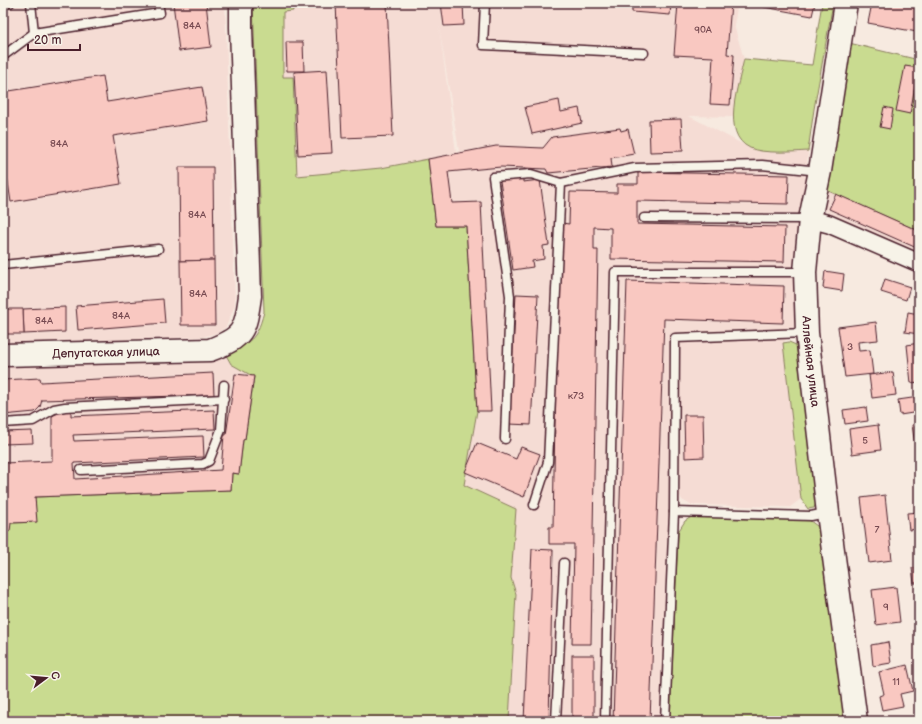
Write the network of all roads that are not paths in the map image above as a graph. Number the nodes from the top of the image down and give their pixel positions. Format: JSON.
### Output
{"nodes":[{"id":1,"x":10,"y":3,"type":"edge"},
{"id":2,"x":31,"y":3,"type":"edge"},
{"id":3,"x":158,"y":3,"type":"edge"},
{"id":4,"x":241,"y":3,"type":"edge"},
{"id":5,"x":485,"y":3,"type":"edge"},
{"id":6,"x":846,"y":3,"type":"edge"},
{"id":7,"x":3,"y":4,"type":"edge"},
{"id":8,"x":34,"y":33,"type":"junction"},
{"id":9,"x":644,"y":53,"type":"dead end"},
{"id":10,"x":3,"y":56,"type":"edge"},
{"id":11,"x":820,"y":171,"type":"junction"},
{"id":12,"x":561,"y":183,"type":"junction"},
{"id":13,"x":644,"y":218,"type":"dead end"},
{"id":14,"x":810,"y":219,"type":"junction"},
{"id":15,"x":158,"y":249,"type":"dead end"},
{"id":16,"x":919,"y":263,"type":"edge"},
{"id":17,"x":3,"y":265,"type":"edge"},
{"id":18,"x":805,"y":272,"type":"junction"},
{"id":19,"x":807,"y":333,"type":"junction"},
{"id":20,"x":3,"y":355,"type":"edge"},
{"id":21,"x":224,"y":385,"type":"dead end"},
{"id":22,"x":224,"y":399,"type":"junction"},
{"id":23,"x":3,"y":423,"type":"edge"},
{"id":24,"x":505,"y":439,"type":"dead end"},
{"id":25,"x":81,"y":470,"type":"dead end"},
{"id":26,"x":534,"y":505,"type":"dead end"},
{"id":27,"x":674,"y":512,"type":"junction"},
{"id":28,"x":828,"y":513,"type":"junction"},
{"id":29,"x":564,"y":563,"type":"dead end"},
{"id":30,"x":556,"y":721,"type":"edge"},
{"id":31,"x":605,"y":721,"type":"edge"},
{"id":32,"x":665,"y":721,"type":"edge"},
{"id":33,"x":856,"y":721,"type":"edge"}],
"edges":[{"from":1,"to":7,"type":"lane"},
{"from":2,"to":8,"type":"lane"},
{"from":3,"to":8,"type":"lane"},
{"from":4,"to":20,"type":"street","name":"Депутатская улица"},
{"from":5,"to":9,"type":"lane"},
{"from":6,"to":11,"type":"street","name":"Аллейная улица"},
{"from":8,"to":10,"type":"lane"},
{"from":11,"to":12,"type":"lane"},
{"from":11,"to":14,"type":"street","name":"Аллейная улица"},
{"from":12,"to":24,"type":"lane"},
{"from":12,"to":26,"type":"lane"},
{"from":13,"to":14,"type":"lane"},
{"from":14,"to":16,"type":"street"},
{"from":14,"to":18,"type":"street","name":"Аллейная улица"},
{"from":15,"to":17,"type":"lane"},
{"from":18,"to":19,"type":"street","name":"Аллейная улица"},
{"from":18,"to":31,"type":"lane"},
{"from":19,"to":27,"type":"lane"},
{"from":19,"to":28,"type":"street","name":"Аллейная улица"},
{"from":21,"to":22,"type":"lane"},
{"from":22,"to":23,"type":"lane"},
{"from":22,"to":25,"type":"lane"},
{"from":27,"to":28,"type":"lane"},
{"from":27,"to":32,"type":"lane"},
{"from":28,"to":33,"type":"street","name":"Аллейная улица"},
{"from":29,"to":30,"type":"lane"}]}
